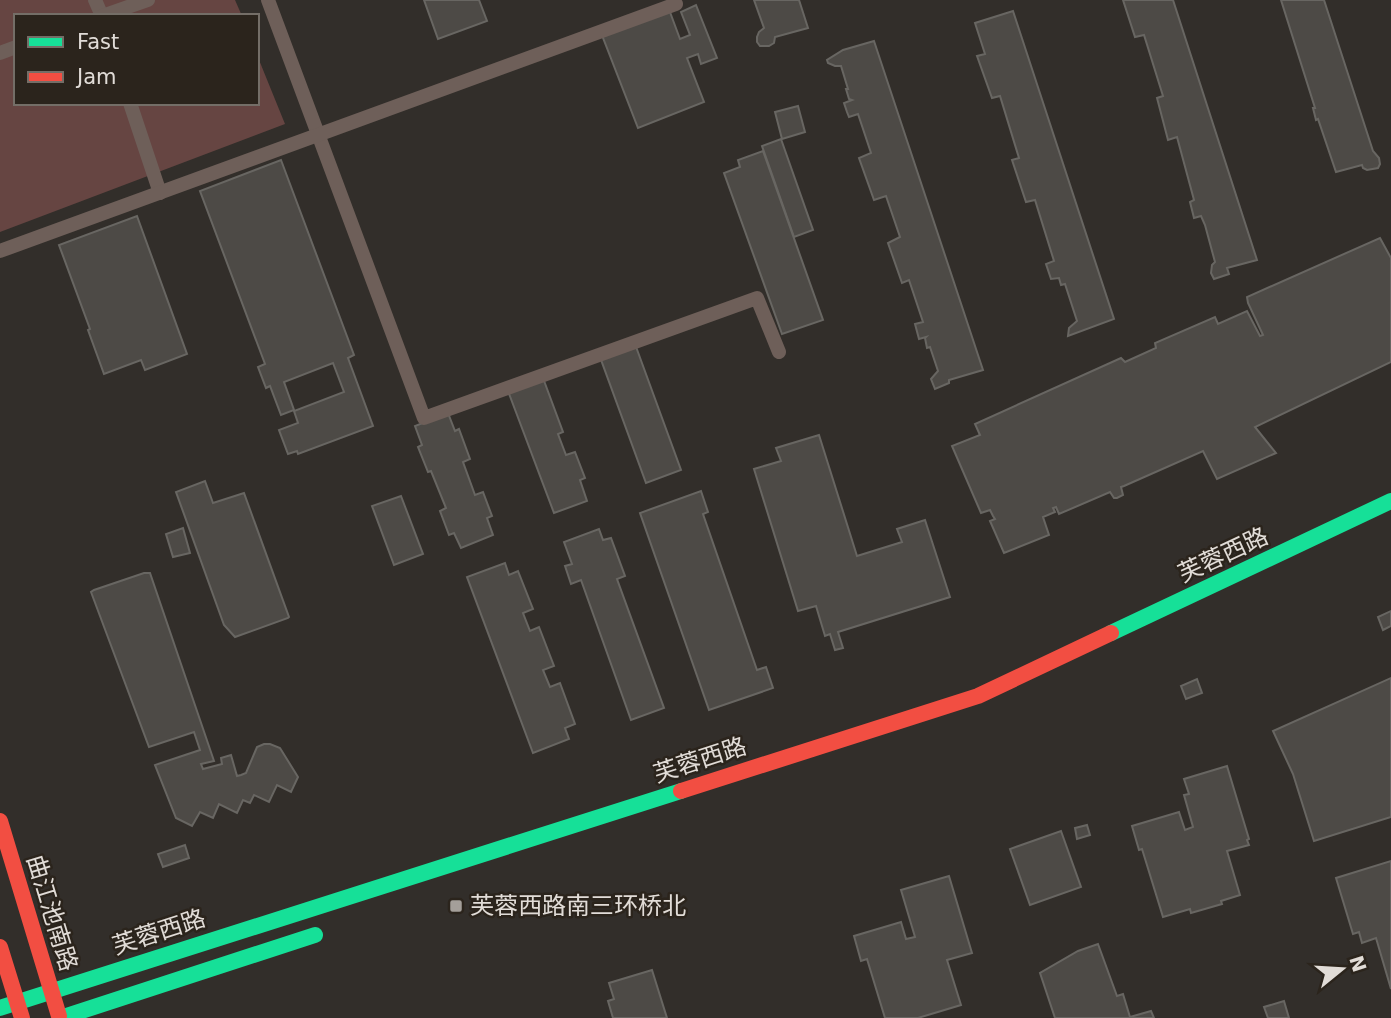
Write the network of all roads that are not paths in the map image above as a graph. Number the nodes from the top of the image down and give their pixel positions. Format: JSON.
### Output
{"nodes":[{"id":1,"x":148,"y":0,"type":"edge"},
{"id":2,"x":268,"y":0,"type":"edge"},
{"id":3,"x":676,"y":4,"type":"dead end"},
{"id":4,"x":108,"y":14,"type":"edge"},
{"id":5,"x":131,"y":105,"type":"edge"},
{"id":6,"x":318,"y":135,"type":"junction"},
{"id":7,"x":160,"y":193,"type":"junction"},
{"id":8,"x":0,"y":251,"type":"edge"},
{"id":9,"x":779,"y":352,"type":"dead end"},
{"id":10,"x":1391,"y":501,"type":"edge"},
{"id":11,"x":0,"y":821,"type":"edge"},
{"id":12,"x":332,"y":929,"type":"dead end"},
{"id":13,"x":0,"y":947,"type":"edge"},
{"id":14,"x":52,"y":990,"type":"junction"},
{"id":15,"x":0,"y":1008,"type":"edge"},
{"id":16,"x":19,"y":1010,"type":"edge"},
{"id":17,"x":60,"y":1018,"type":"edge"}],
"edges":[{"from":1,"to":4,"type":"lane"},
{"from":2,"to":6,"type":"lane"},
{"from":3,"to":6,"type":"lane"},
{"from":5,"to":7,"type":"lane"},
{"from":6,"to":7,"type":"lane"},
{"from":6,"to":9,"type":"lane"},
{"from":7,"to":8,"type":"lane"},
{"from":10,"to":14,"type":"main road","name":"芙蓉西路"},
{"from":11,"to":14,"type":"main road","name":"曲江池南路"},
{"from":12,"to":17,"type":"main road","name":"芙蓉西路"},
{"from":13,"to":16,"type":"main road"},
{"from":14,"to":16,"type":"main road","name":"芙蓉西路"},
{"from":14,"to":17,"type":"main road","name":"曲江池南路"},
{"from":15,"to":16,"type":"main road","name":"芙蓉西路"}]}
